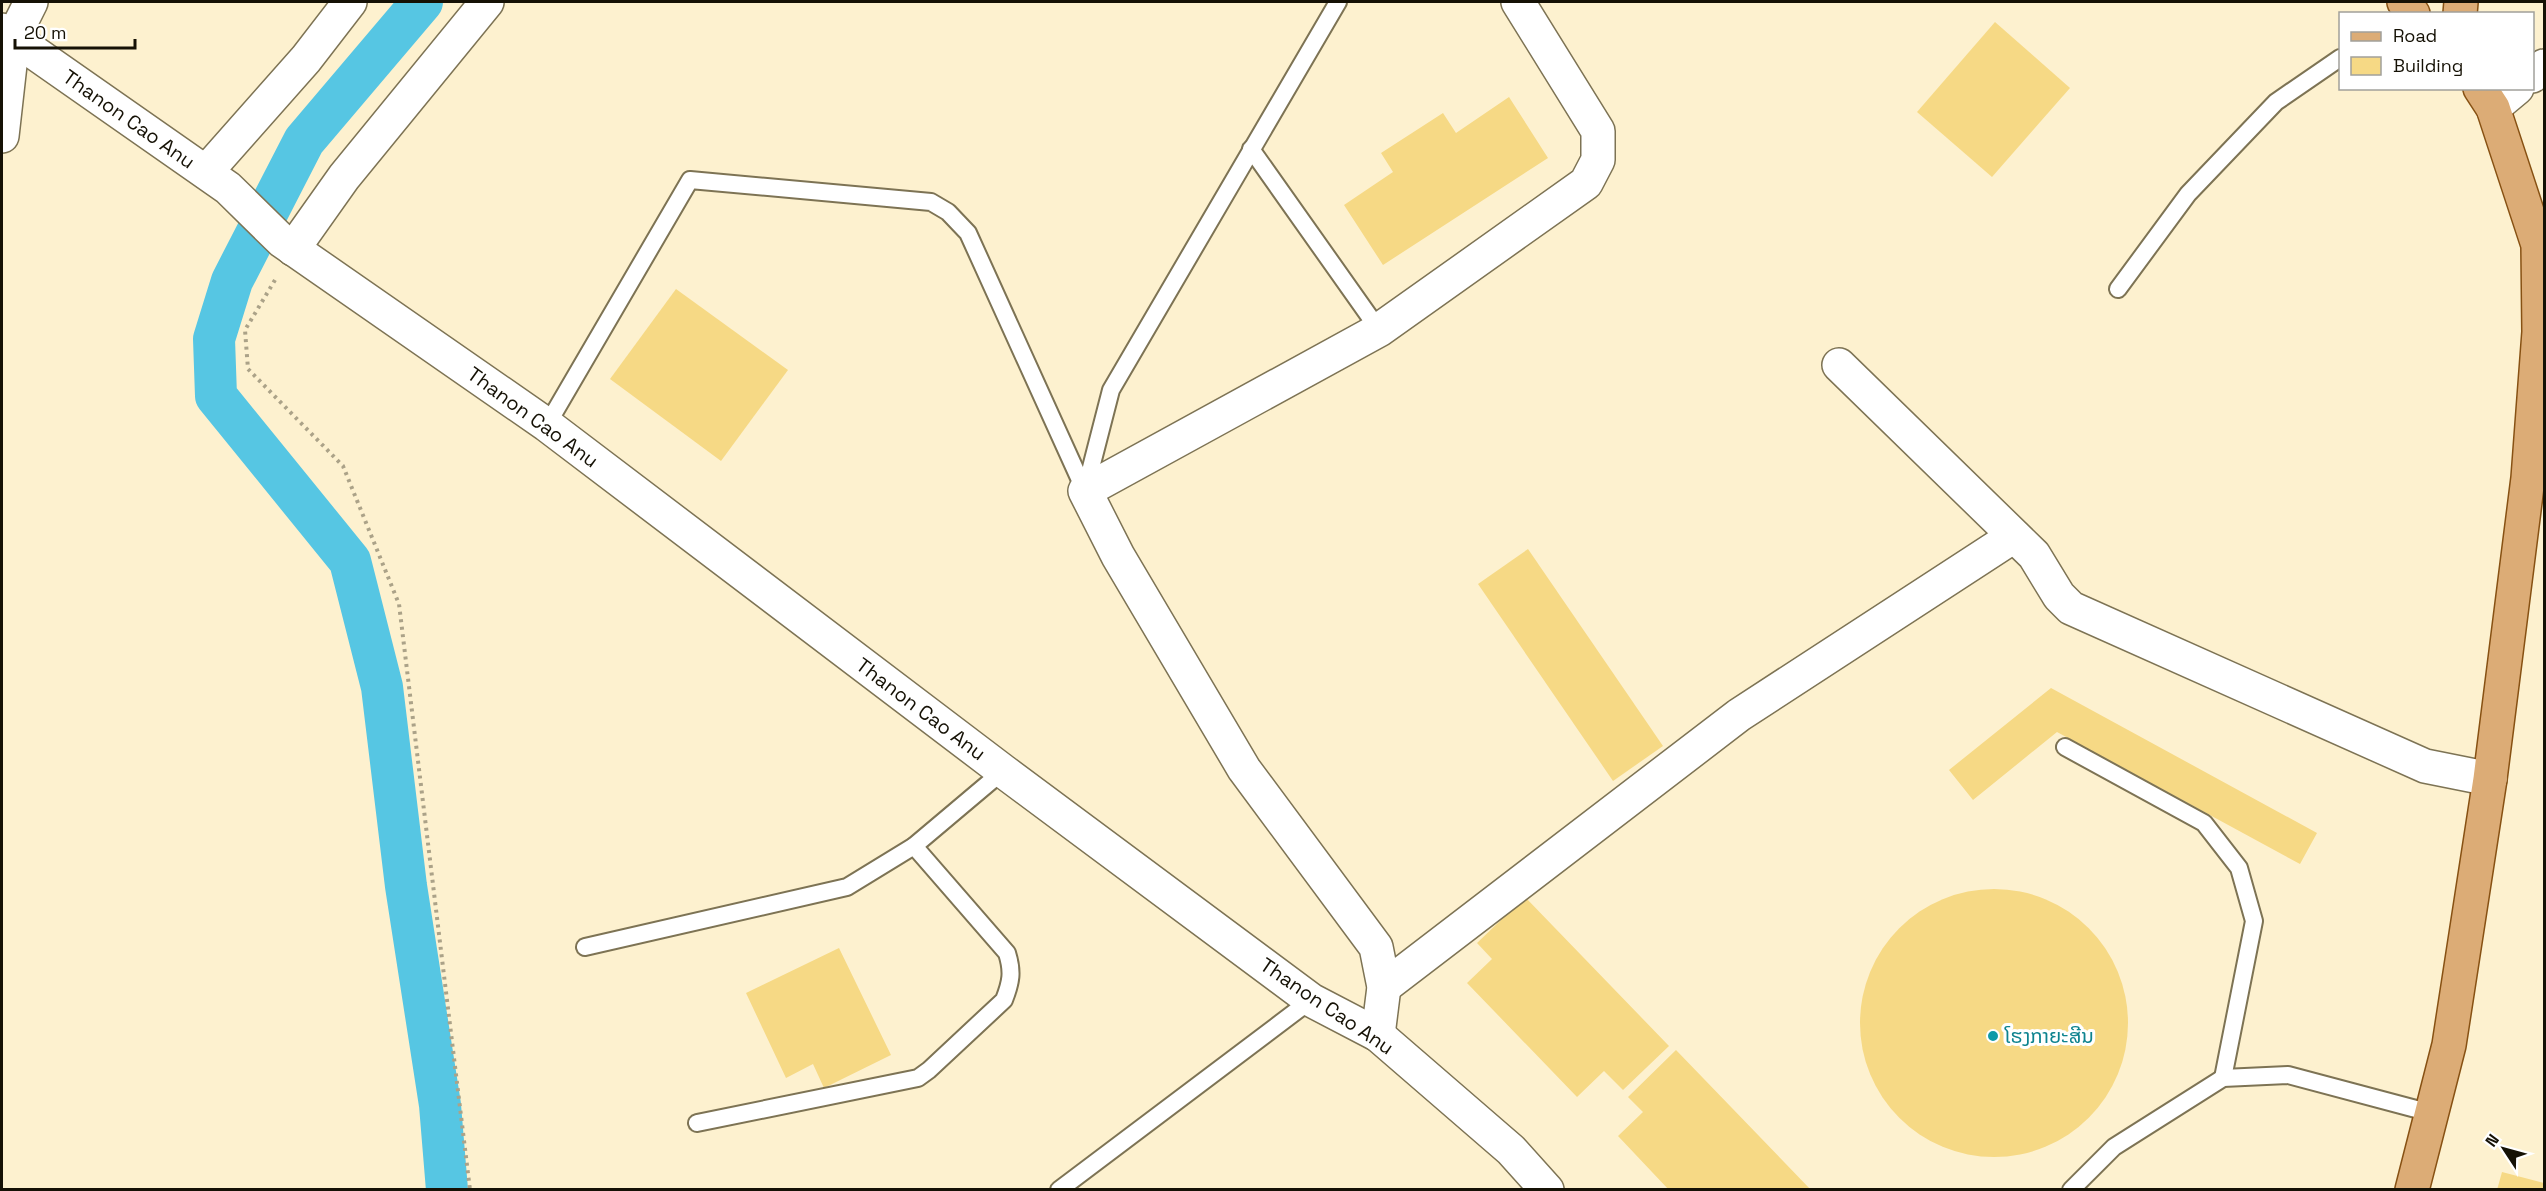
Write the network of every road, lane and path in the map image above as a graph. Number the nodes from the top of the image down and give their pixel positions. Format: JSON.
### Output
{"nodes":[{"id":1,"x":31,"y":2,"type":"edge"},
{"id":2,"x":350,"y":2,"type":"edge"},
{"id":3,"x":487,"y":2,"type":"edge"},
{"id":4,"x":1338,"y":2,"type":"edge"},
{"id":5,"x":1518,"y":2,"type":"edge"},
{"id":6,"x":7,"y":34,"type":"edge"},
{"id":7,"x":2339,"y":59,"type":"edge"},
{"id":8,"x":2497,"y":95,"type":"edge"},
{"id":9,"x":2,"y":136,"type":"edge"},
{"id":10,"x":1251,"y":149,"type":"junction"},
{"id":11,"x":217,"y":180,"type":"junction"},
{"id":12,"x":288,"y":245,"type":"junction"},
{"id":13,"x":2118,"y":289,"type":"dead end"},
{"id":14,"x":1379,"y":330,"type":"junction"},
{"id":15,"x":2542,"y":333,"type":"edge"},
{"id":16,"x":1839,"y":365,"type":"dead end"},
{"id":17,"x":547,"y":425,"type":"junction"},
{"id":18,"x":1085,"y":491,"type":"junction"},
{"id":19,"x":2014,"y":536,"type":"junction"},
{"id":20,"x":2065,"y":747,"type":"dead end"},
{"id":21,"x":1003,"y":771,"type":"junction"},
{"id":22,"x":2490,"y":779,"type":"junction"},
{"id":23,"x":914,"y":846,"type":"junction"},
{"id":24,"x":585,"y":947,"type":"dead end"},
{"id":25,"x":1384,"y":987,"type":"junction"},
{"id":26,"x":1311,"y":1000,"type":"junction"},
{"id":27,"x":1378,"y":1035,"type":"junction"},
{"id":28,"x":2223,"y":1078,"type":"junction"},
{"id":29,"x":2431,"y":1113,"type":"junction"},
{"id":30,"x":698,"y":1123,"type":"dead end"},
{"id":31,"x":470,"y":1190,"type":"edge"},
{"id":32,"x":1059,"y":1190,"type":"edge"},
{"id":33,"x":1547,"y":1190,"type":"edge"},
{"id":34,"x":2072,"y":1190,"type":"edge"},
{"id":35,"x":2412,"y":1190,"type":"edge"}],
"edges":[{"from":1,"to":6,"type":"street"},
{"from":2,"to":11,"type":"street"},
{"from":3,"to":12,"type":"street"},
{"from":4,"to":10,"type":"lane"},
{"from":5,"to":14,"type":"street"},
{"from":6,"to":9,"type":"street"},
{"from":6,"to":11,"type":"street","name":"Thanon Cao Anu"},
{"from":7,"to":13,"type":"lane"},
{"from":8,"to":15,"type":"main road"},
{"from":10,"to":14,"type":"lane"},
{"from":10,"to":18,"type":"lane"},
{"from":11,"to":12,"type":"street","name":"Thanon Cao Anu"},
{"from":12,"to":17,"type":"street","name":"Thanon Cao Anu"},
{"from":12,"to":31,"type":"path"},
{"from":14,"to":18,"type":"street"},
{"from":15,"to":22,"type":"main road"},
{"from":16,"to":19,"type":"street"},
{"from":17,"to":18,"type":"lane"},
{"from":17,"to":21,"type":"street","name":"Thanon Cao Anu"},
{"from":18,"to":25,"type":"street"},
{"from":19,"to":22,"type":"street"},
{"from":19,"to":25,"type":"street"},
{"from":20,"to":28,"type":"lane"},
{"from":21,"to":23,"type":"lane"},
{"from":21,"to":26,"type":"street","name":"Thanon Cao Anu"},
{"from":22,"to":29,"type":"main road"},
{"from":23,"to":24,"type":"lane"},
{"from":23,"to":30,"type":"lane"},
{"from":25,"to":27,"type":"street"},
{"from":26,"to":27,"type":"street","name":"Thanon Cao Anu"},
{"from":26,"to":32,"type":"lane"},
{"from":27,"to":33,"type":"street","name":"Thanon Cao Anu"},
{"from":28,"to":29,"type":"lane"},
{"from":28,"to":34,"type":"lane"},
{"from":29,"to":35,"type":"main road"}]}
